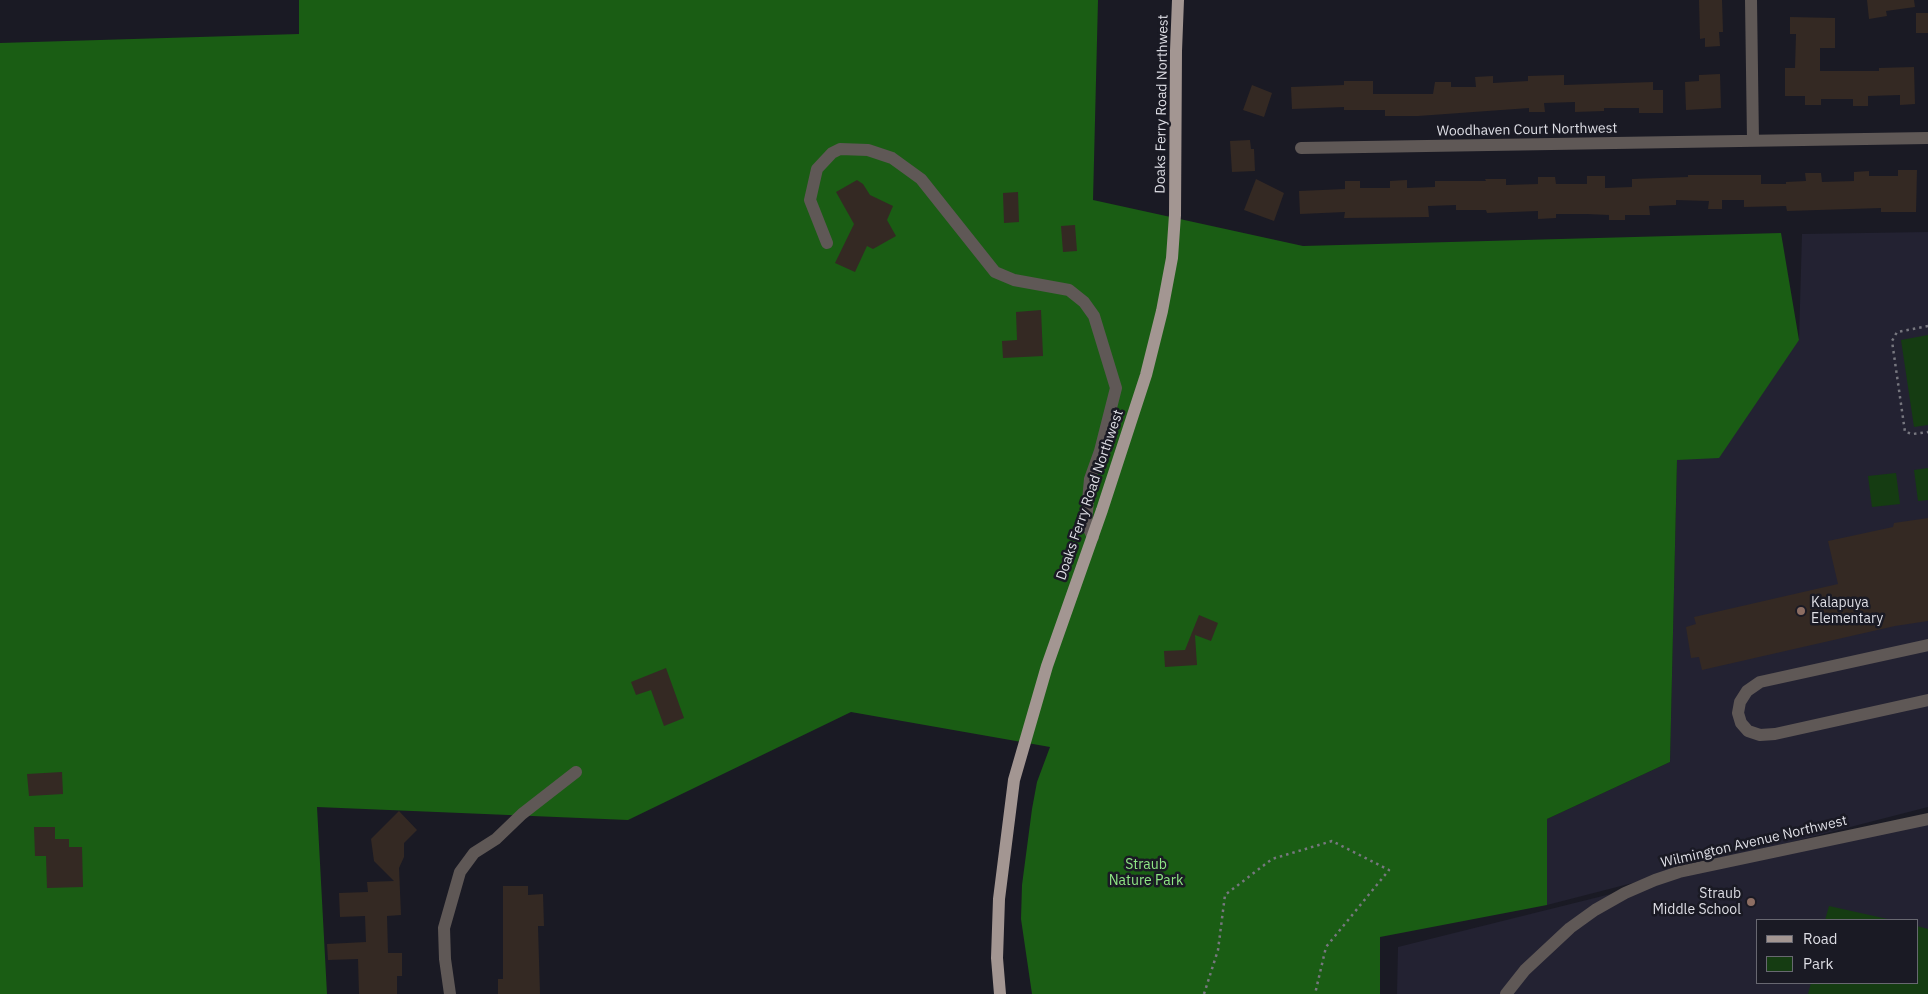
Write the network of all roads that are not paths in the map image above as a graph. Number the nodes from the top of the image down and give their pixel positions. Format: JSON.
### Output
{"nodes":[{"id":1,"x":1178,"y":0,"type":"edge"},
{"id":2,"x":1751,"y":0,"type":"edge"},
{"id":3,"x":1928,"y":138,"type":"edge"},
{"id":4,"x":1753,"y":141,"type":"junction"},
{"id":5,"x":1301,"y":148,"type":"dead end"},
{"id":6,"x":827,"y":243,"type":"dead end"},
{"id":7,"x":1093,"y":537,"type":"junction"},
{"id":8,"x":1928,"y":645,"type":"edge"},
{"id":9,"x":1928,"y":700,"type":"edge"},
{"id":10,"x":576,"y":772,"type":"dead end"},
{"id":11,"x":1928,"y":819,"type":"edge"},
{"id":12,"x":450,"y":994,"type":"edge"},
{"id":13,"x":1000,"y":994,"type":"edge"},
{"id":14,"x":1506,"y":994,"type":"edge"}],
"edges":[{"from":1,"to":7,"type":"main road","name":"Doaks Ferry Road Northwest"},
{"from":2,"to":4,"type":"street"},
{"from":3,"to":4,"type":"street","name":"Woodhaven Court Northwest"},
{"from":4,"to":5,"type":"street","name":"Woodhaven Court Northwest"},
{"from":6,"to":7,"type":"street"},
{"from":7,"to":13,"type":"main road","name":"Doaks Ferry Road Northwest"},
{"from":8,"to":9,"type":"street"},
{"from":10,"to":12,"type":"street"},
{"from":11,"to":14,"type":"street","name":"Wilmington Avenue Northwest"}]}
